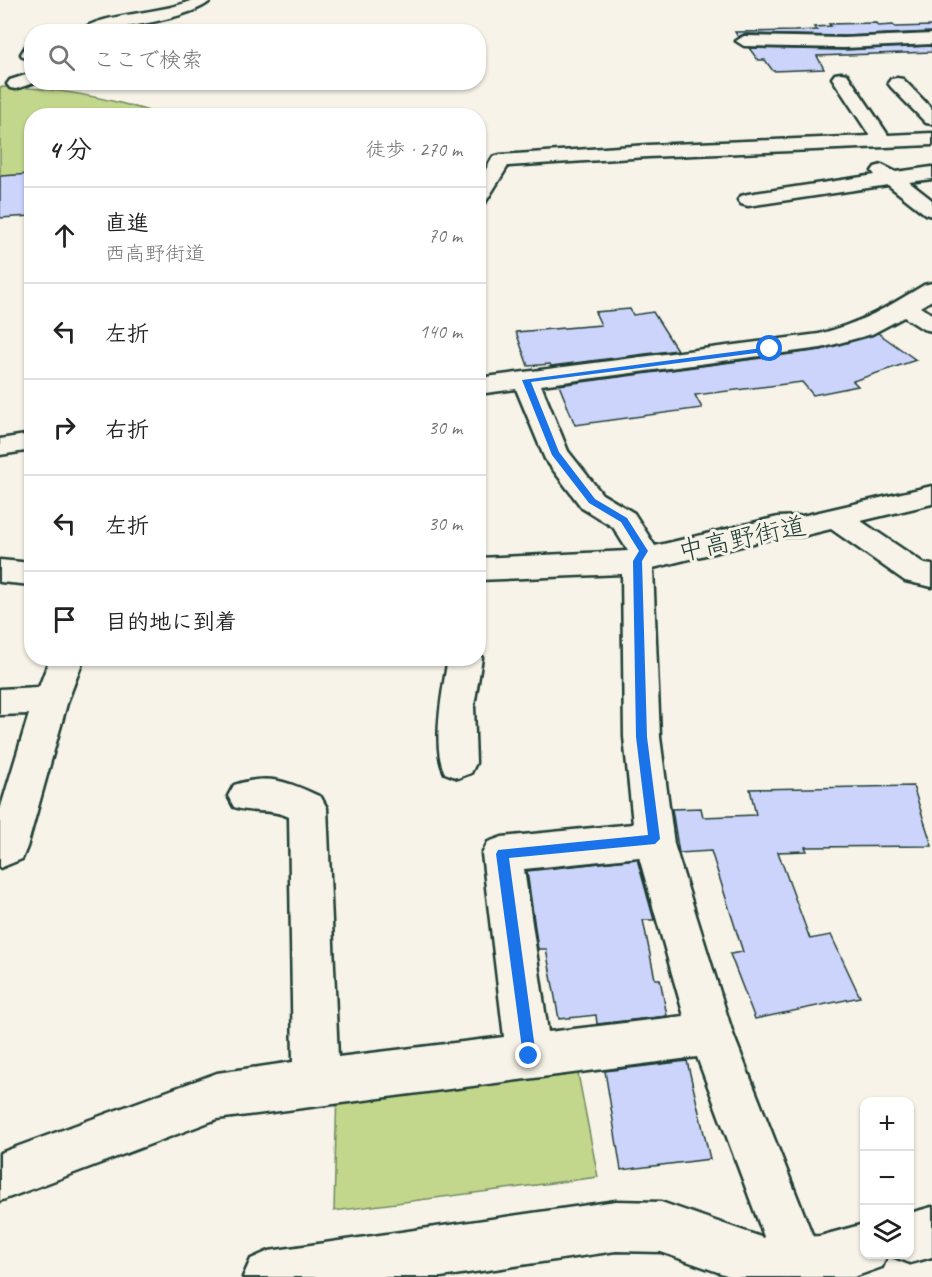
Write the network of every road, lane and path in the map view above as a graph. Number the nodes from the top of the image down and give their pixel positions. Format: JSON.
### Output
{"nodes":[{"id":1,"x":204,"y":0,"type":"edge"},
{"id":2,"x":107,"y":24,"type":"edge"},
{"id":3,"x":932,"y":39,"type":"edge"},
{"id":4,"x":744,"y":41,"type":"dead end"},
{"id":5,"x":791,"y":42,"type":"junction"},
{"id":6,"x":795,"y":59,"type":"dead end"},
{"id":7,"x":841,"y":78,"type":"dead end"},
{"id":8,"x":897,"y":83,"type":"dead end"},
{"id":9,"x":931,"y":116,"type":"edge"},
{"id":10,"x":932,"y":139,"type":"edge"},
{"id":11,"x":874,"y":140,"type":"junction"},
{"id":12,"x":932,"y":173,"type":"edge"},
{"id":13,"x":892,"y":179,"type":"junction"},
{"id":14,"x":762,"y":180,"type":"dead end"},
{"id":15,"x":486,"y":187,"type":"edge"},
{"id":16,"x":778,"y":195,"type":"junction"},
{"id":17,"x":748,"y":200,"type":"dead end"},
{"id":18,"x":932,"y":210,"type":"edge"},
{"id":19,"x":932,"y":290,"type":"edge"},
{"id":20,"x":903,"y":307,"type":"junction"},
{"id":21,"x":932,"y":324,"type":"edge"},
{"id":22,"x":526,"y":380,"type":"junction"},
{"id":23,"x":486,"y":385,"type":"edge"},
{"id":24,"x":24,"y":443,"type":"edge"},
{"id":25,"x":0,"y":447,"type":"edge"},
{"id":26,"x":932,"y":495,"type":"edge"},
{"id":27,"x":834,"y":517,"type":"junction"},
{"id":28,"x":637,"y":561,"type":"junction"},
{"id":29,"x":486,"y":569,"type":"edge"},
{"id":30,"x":0,"y":571,"type":"edge"},
{"id":31,"x":24,"y":573,"type":"edge"},
{"id":32,"x":932,"y":576,"type":"edge"},
{"id":33,"x":64,"y":666,"type":"edge"},
{"id":34,"x":464,"y":666,"type":"edge"},
{"id":35,"x":51,"y":700,"type":"junction"},
{"id":36,"x":0,"y":702,"type":"edge"},
{"id":37,"x":458,"y":763,"type":"dead end"},
{"id":38,"x":247,"y":796,"type":"dead end"},
{"id":39,"x":655,"y":839,"type":"junction"},
{"id":40,"x":0,"y":851,"type":"edge"},
{"id":41,"x":711,"y":1035,"type":"junction"},
{"id":42,"x":529,"y":1056,"type":"junction"},
{"id":43,"x":316,"y":1082,"type":"junction"},
{"id":44,"x":0,"y":1177,"type":"edge"},
{"id":45,"x":932,"y":1232,"type":"edge"},
{"id":46,"x":914,"y":1237,"type":"edge"},
{"id":47,"x":860,"y":1250,"type":"edge"},
{"id":48,"x":798,"y":1262,"type":"junction"},
{"id":49,"x":269,"y":1277,"type":"edge"}],
"edges":[{"from":1,"to":2,"type":"street"},
{"from":3,"to":5,"type":"street"},
{"from":4,"to":5,"type":"street"},
{"from":5,"to":6,"type":"street"},
{"from":7,"to":11,"type":"street"},
{"from":8,"to":9,"type":"street"},
{"from":10,"to":11,"type":"street"},
{"from":11,"to":13,"type":"street"},
{"from":11,"to":15,"type":"street"},
{"from":12,"to":13,"type":"street"},
{"from":13,"to":16,"type":"street"},
{"from":13,"to":18,"type":"street"},
{"from":14,"to":16,"type":"street"},
{"from":16,"to":17,"type":"street"},
{"from":19,"to":20,"type":"street"},
{"from":20,"to":21,"type":"street"},
{"from":20,"to":22,"type":"street"},
{"from":22,"to":23,"type":"street"},
{"from":22,"to":28,"type":"street"},
{"from":24,"to":25,"type":"street"},
{"from":26,"to":27,"type":"street","name":"中高野街道"},
{"from":27,"to":28,"type":"street","name":"中高野街道"},
{"from":27,"to":32,"type":"street"},
{"from":28,"to":29,"type":"street","name":"中高野街道"},
{"from":28,"to":39,"type":"street"},
{"from":30,"to":31,"type":"street"},
{"from":33,"to":35,"type":"street"},
{"from":34,"to":37,"type":"street"},
{"from":35,"to":36,"type":"street"},
{"from":35,"to":40,"type":"street"},
{"from":38,"to":43,"type":"street"},
{"from":39,"to":41,"type":"street"},
{"from":39,"to":42,"type":"street"},
{"from":41,"to":42,"type":"street"},
{"from":41,"to":48,"type":"street"},
{"from":42,"to":43,"type":"street"},
{"from":43,"to":44,"type":"street"},
{"from":45,"to":46,"type":"street"},
{"from":47,"to":48,"type":"street"},
{"from":48,"to":49,"type":"street"}]}
